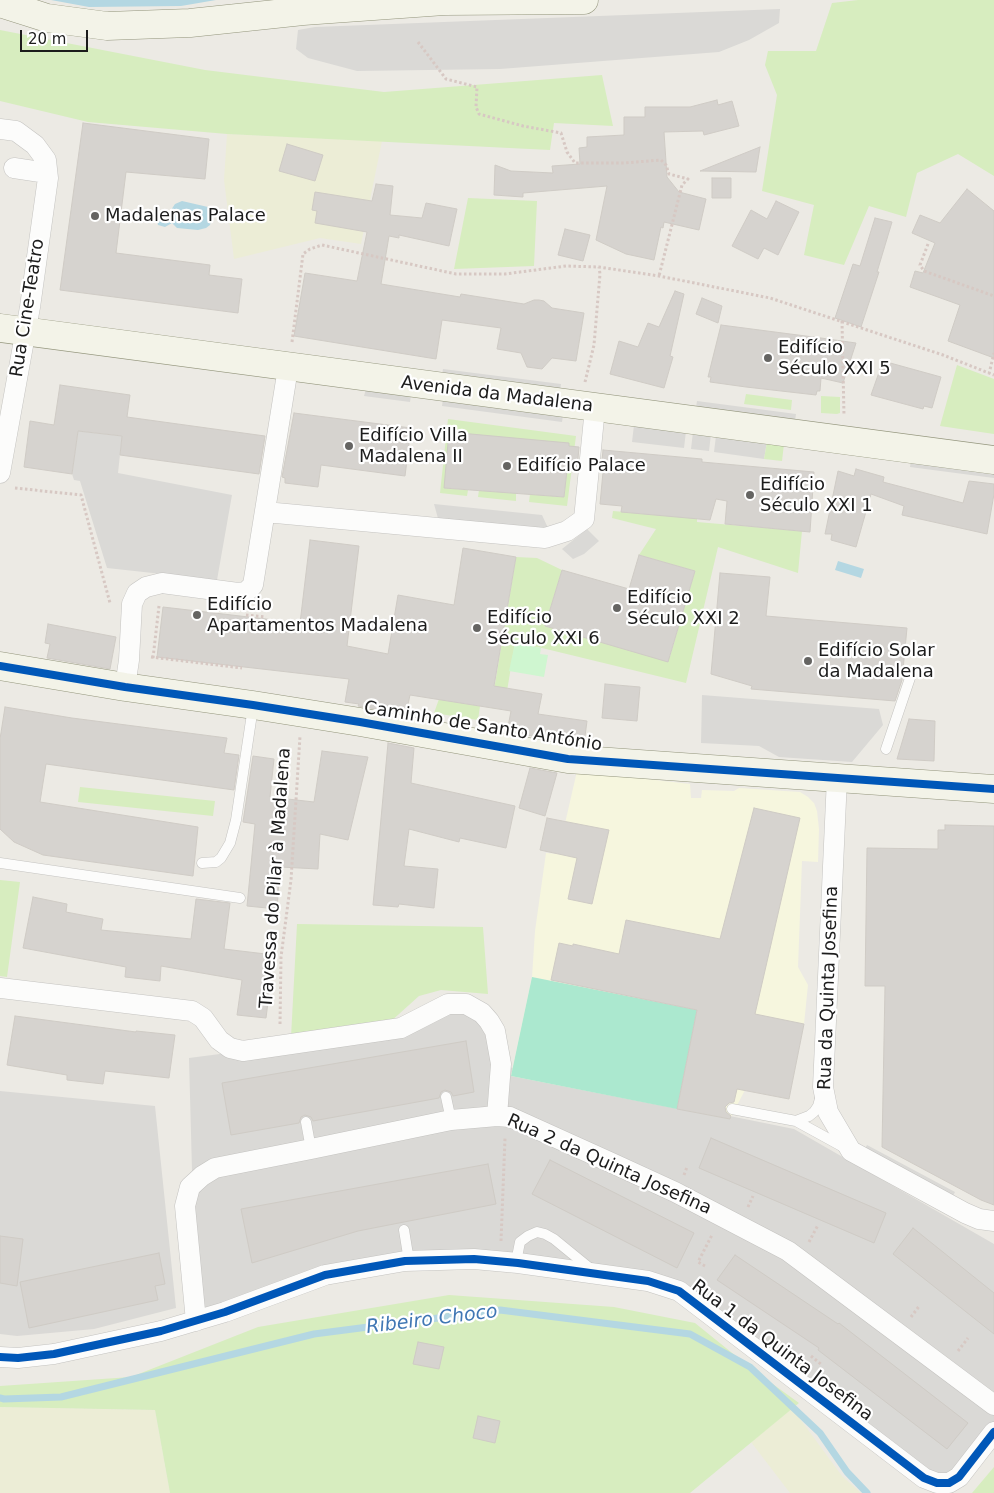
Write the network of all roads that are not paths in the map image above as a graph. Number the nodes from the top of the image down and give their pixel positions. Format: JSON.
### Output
{"nodes":[{"id":1,"x":571,"y":0,"type":"edge"},
{"id":2,"x":584,"y":0,"type":"edge"},
{"id":3,"x":3,"y":3,"type":"edge"},
{"id":4,"x":0,"y":129,"type":"edge"},
{"id":5,"x":14,"y":168,"type":"dead end"},
{"id":6,"x":47,"y":172,"type":"junction"},
{"id":7,"x":12,"y":330,"type":"edge"},
{"id":8,"x":289,"y":356,"type":"junction"},
{"id":9,"x":590,"y":396,"type":"junction"},
{"id":10,"x":994,"y":460,"type":"edge"},
{"id":11,"x":5,"y":480,"type":"edge"},
{"id":12,"x":265,"y":512,"type":"junction"},
{"id":13,"x":0,"y":666,"type":"edge"},
{"id":14,"x":911,"y":675,"type":"dead end"},
{"id":15,"x":125,"y":687,"type":"junction"},
{"id":16,"x":253,"y":705,"type":"junction"},
{"id":17,"x":886,"y":749,"type":"dead end"},
{"id":18,"x":837,"y":778,"type":"junction"},
{"id":19,"x":994,"y":789,"type":"edge"},
{"id":20,"x":0,"y":863,"type":"edge"},
{"id":21,"x":202,"y":863,"type":"dead end"},
{"id":22,"x":240,"y":898,"type":"dead end"},
{"id":23,"x":0,"y":988,"type":"edge"},
{"id":24,"x":823,"y":1087,"type":"junction"},
{"id":25,"x":446,"y":1097,"type":"dead end"},
{"id":26,"x":732,"y":1109,"type":"dead end"},
{"id":27,"x":451,"y":1120,"type":"junction"},
{"id":28,"x":796,"y":1121,"type":"junction"},
{"id":29,"x":306,"y":1122,"type":"dead end"},
{"id":30,"x":501,"y":1125,"type":"junction"},
{"id":31,"x":311,"y":1149,"type":"junction"},
{"id":32,"x":851,"y":1151,"type":"junction"},
{"id":33,"x":994,"y":1221,"type":"edge"},
{"id":34,"x":404,"y":1230,"type":"dead end"},
{"id":35,"x":409,"y":1261,"type":"junction"},
{"id":36,"x":518,"y":1263,"type":"junction"},
{"id":37,"x":596,"y":1274,"type":"junction"},
{"id":38,"x":196,"y":1321,"type":"junction"},
{"id":39,"x":0,"y":1357,"type":"edge"},
{"id":40,"x":994,"y":1405,"type":"edge"},
{"id":41,"x":994,"y":1432,"type":"edge"}],
"edges":[{"from":1,"to":2,"type":"street"},
{"from":1,"to":3,"type":"street"},
{"from":4,"to":6,"type":"street","name":"Rua Cine-Teatro"},
{"from":5,"to":6,"type":"street"},
{"from":6,"to":7,"type":"street","name":"Rua Cine-Teatro"},
{"from":7,"to":8,"type":"street","name":"Avenida da Madalena"},
{"from":7,"to":11,"type":"street","name":"Rua Cine-Teatro"},
{"from":8,"to":9,"type":"street","name":"Avenida da Madalena"},
{"from":8,"to":12,"type":"street"},
{"from":9,"to":10,"type":"street","name":"Avenida da Madalena"},
{"from":9,"to":12,"type":"street"},
{"from":12,"to":15,"type":"street"},
{"from":13,"to":15,"type":"street","name":"Caminho de Santo António"},
{"from":14,"to":17,"type":"lane"},
{"from":15,"to":16,"type":"street","name":"Caminho de Santo António"},
{"from":16,"to":18,"type":"street","name":"Caminho de Santo António"},
{"from":16,"to":21,"type":"lane"},
{"from":18,"to":19,"type":"street","name":"Caminho de Santo António"},
{"from":18,"to":24,"type":"street","name":"Rua da Quinta Josefina"},
{"from":20,"to":22,"type":"lane"},
{"from":23,"to":30,"type":"street"},
{"from":24,"to":28,"type":"lane"},
{"from":24,"to":32,"type":"street","name":"Rua da Quinta Josefina"},
{"from":25,"to":27,"type":"lane"},
{"from":26,"to":28,"type":"lane"},
{"from":27,"to":30,"type":"street","name":"Rua 2 da Quinta Josefina"},
{"from":27,"to":31,"type":"street","name":"Rua 2 da Quinta Josefina"},
{"from":28,"to":32,"type":"lane"},
{"from":29,"to":31,"type":"lane"},
{"from":30,"to":40,"type":"street","name":"Rua 2 da Quinta Josefina"},
{"from":31,"to":38,"type":"street","name":"Rua 2 da Quinta Josefina"},
{"from":32,"to":33,"type":"street"},
{"from":34,"to":35,"type":"lane"},
{"from":35,"to":36,"type":"street","name":"Rua 1 da Quinta Josefina"},
{"from":35,"to":38,"type":"street","name":"Rua 1 da Quinta Josefina"},
{"from":36,"to":37,"type":"street","name":"Rua 1 da Quinta Josefina"},
{"from":36,"to":37,"type":"lane"},
{"from":37,"to":41,"type":"street","name":"Rua 1 da Quinta Josefina"},
{"from":38,"to":39,"type":"street","name":"Rua 1 da Quinta Josefina"}]}
